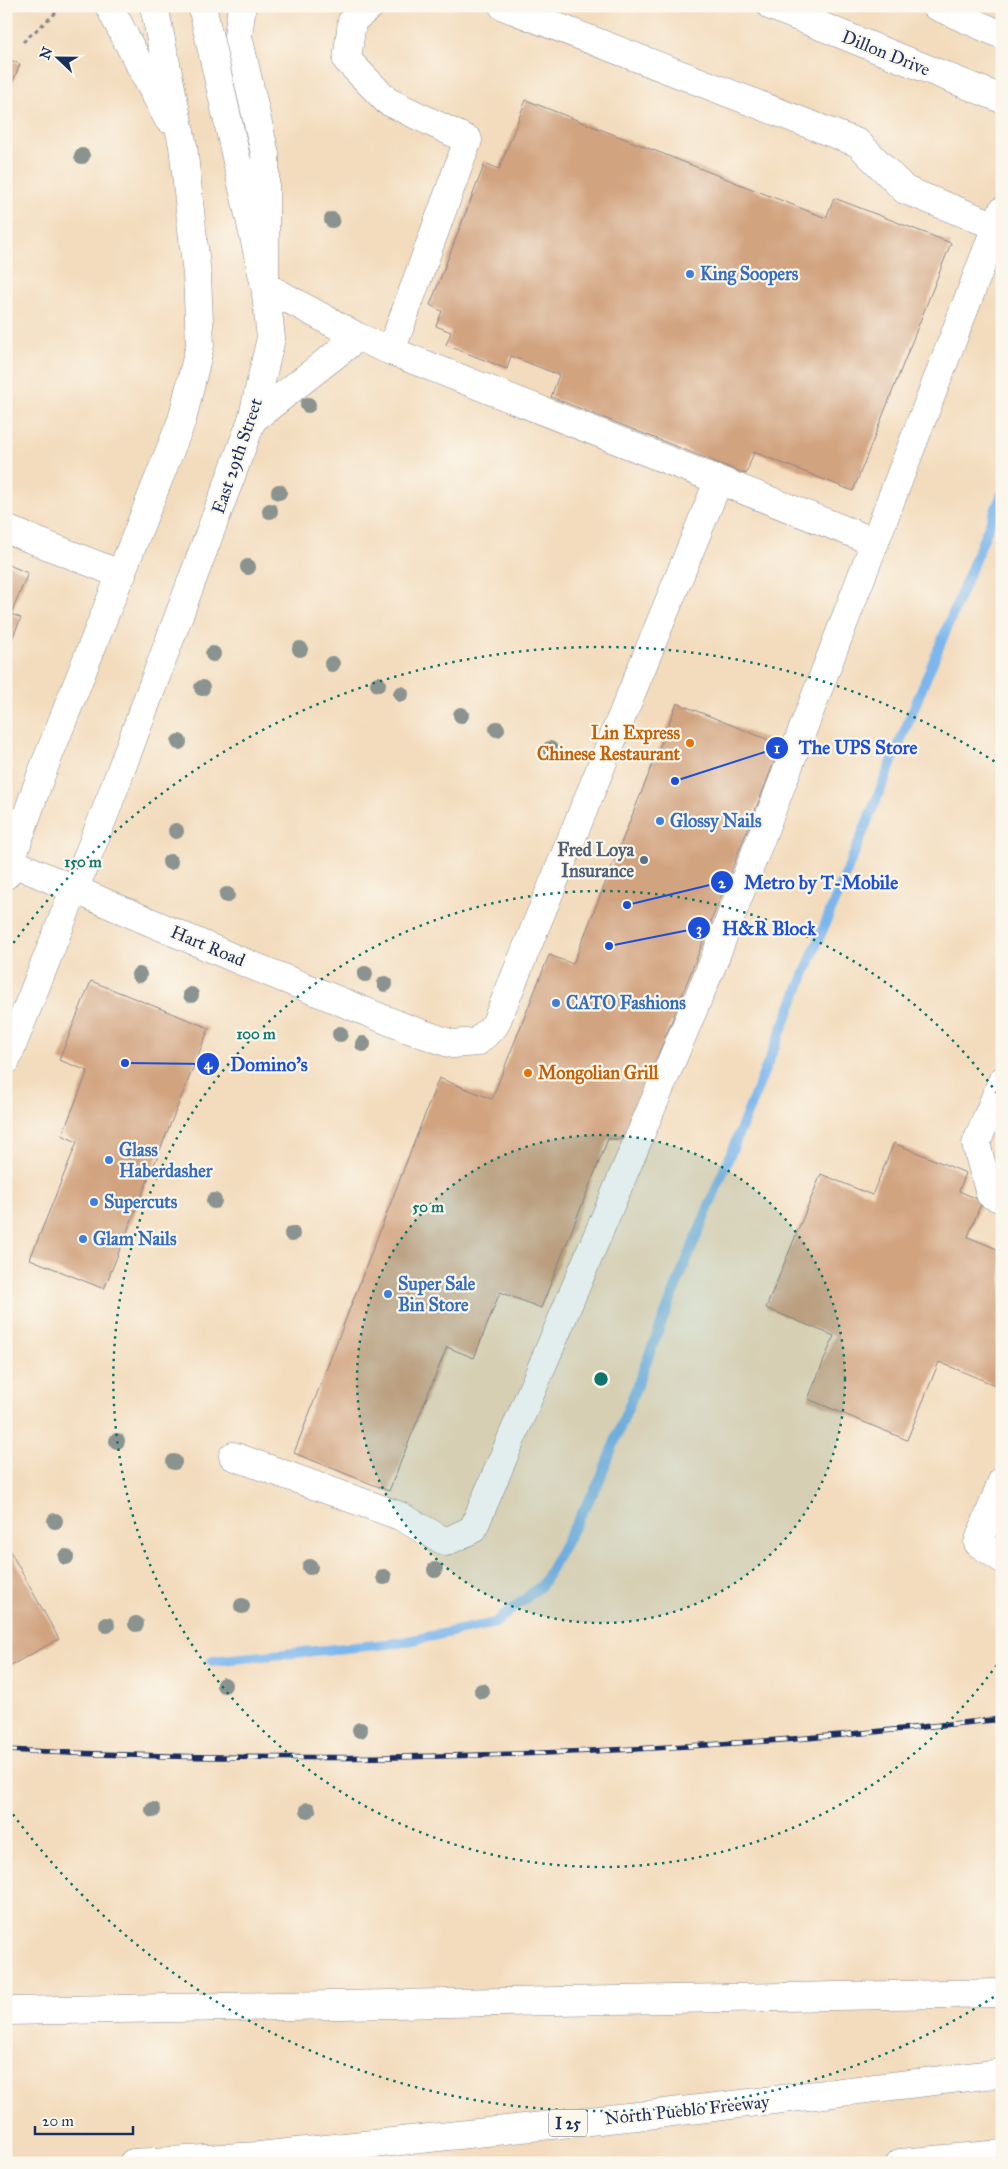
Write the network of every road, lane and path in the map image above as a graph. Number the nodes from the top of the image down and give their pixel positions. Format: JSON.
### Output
{"nodes":[{"id":1,"x":59,"y":6,"type":"edge"},
{"id":2,"x":109,"y":6,"type":"edge"},
{"id":3,"x":154,"y":6,"type":"edge"},
{"id":4,"x":202,"y":6,"type":"edge"},
{"id":5,"x":242,"y":6,"type":"edge"},
{"id":6,"x":370,"y":6,"type":"edge"},
{"id":7,"x":503,"y":6,"type":"edge"},
{"id":8,"x":771,"y":6,"type":"edge"},
{"id":9,"x":936,"y":6,"type":"edge"},
{"id":10,"x":1002,"y":35,"type":"edge"},
{"id":11,"x":24,"y":42,"type":"dead end"},
{"id":12,"x":1002,"y":99,"type":"edge"},
{"id":13,"x":183,"y":146,"type":"junction"},
{"id":14,"x":999,"y":219,"type":"edge"},
{"id":15,"x":265,"y":286,"type":"junction"},
{"id":16,"x":358,"y":338,"type":"junction"},
{"id":17,"x":391,"y":351,"type":"junction"},
{"id":18,"x":252,"y":420,"type":"junction"},
{"id":19,"x":718,"y":482,"type":"junction"},
{"id":20,"x":6,"y":529,"type":"edge"},
{"id":21,"x":874,"y":542,"type":"junction"},
{"id":22,"x":122,"y":575,"type":"junction"},
{"id":23,"x":8,"y":864,"type":"edge"},
{"id":24,"x":74,"y":889,"type":"junction"},
{"id":25,"x":6,"y":1061,"type":"edge"},
{"id":26,"x":1002,"y":1081,"type":"edge"},
{"id":27,"x":1002,"y":1199,"type":"edge"},
{"id":28,"x":233,"y":1456,"type":"dead end"},
{"id":29,"x":1002,"y":1481,"type":"edge"},
{"id":30,"x":1002,"y":1559,"type":"edge"},
{"id":31,"x":1002,"y":1994,"type":"edge"},
{"id":32,"x":6,"y":2006,"type":"edge"},
{"id":33,"x":6,"y":2011,"type":"edge"},
{"id":34,"x":38,"y":2011,"type":"junction"},
{"id":35,"x":1002,"y":2073,"type":"edge"},
{"id":36,"x":1002,"y":2154,"type":"edge"},
{"id":37,"x":133,"y":2163,"type":"edge"},
{"id":38,"x":900,"y":2163,"type":"edge"}],
"edges":[{"from":1,"to":11,"type":"path"},
{"from":2,"to":13,"type":"main road"},
{"from":3,"to":13,"type":"main road"},
{"from":4,"to":15,"type":"main road","name":"East 29th Street"},
{"from":5,"to":15,"type":"main road"},
{"from":6,"to":17,"type":"main road"},
{"from":7,"to":14,"type":"main road"},
{"from":8,"to":12,"type":"main road","name":"Dillon Drive"},
{"from":9,"to":10,"type":"main road"},
{"from":13,"to":22,"type":"main road"},
{"from":14,"to":21,"type":"main road"},
{"from":15,"to":16,"type":"main road"},
{"from":15,"to":18,"type":"main road","name":"East 29th Street"},
{"from":16,"to":17,"type":"main road"},
{"from":16,"to":18,"type":"main road"},
{"from":17,"to":19,"type":"main road"},
{"from":18,"to":24,"type":"main road","name":"East 29th Street"},
{"from":19,"to":21,"type":"main road"},
{"from":19,"to":24,"type":"main road","name":"Hart Road"},
{"from":20,"to":22,"type":"main road"},
{"from":21,"to":28,"type":"main road"},
{"from":22,"to":23,"type":"main road"},
{"from":23,"to":24,"type":"main road","name":"Hart Road"},
{"from":24,"to":25,"type":"main road","name":"East 29th Street"},
{"from":26,"to":27,"type":"main road"},
{"from":29,"to":30,"type":"main road"},
{"from":31,"to":34,"type":"main road"},
{"from":32,"to":34,"type":"main road"},
{"from":33,"to":34,"type":"main road"},
{"from":35,"to":37,"type":"main road","name":"North Pueblo Freeway","number":"I 25"},
{"from":36,"to":38,"type":"main road"}]}
